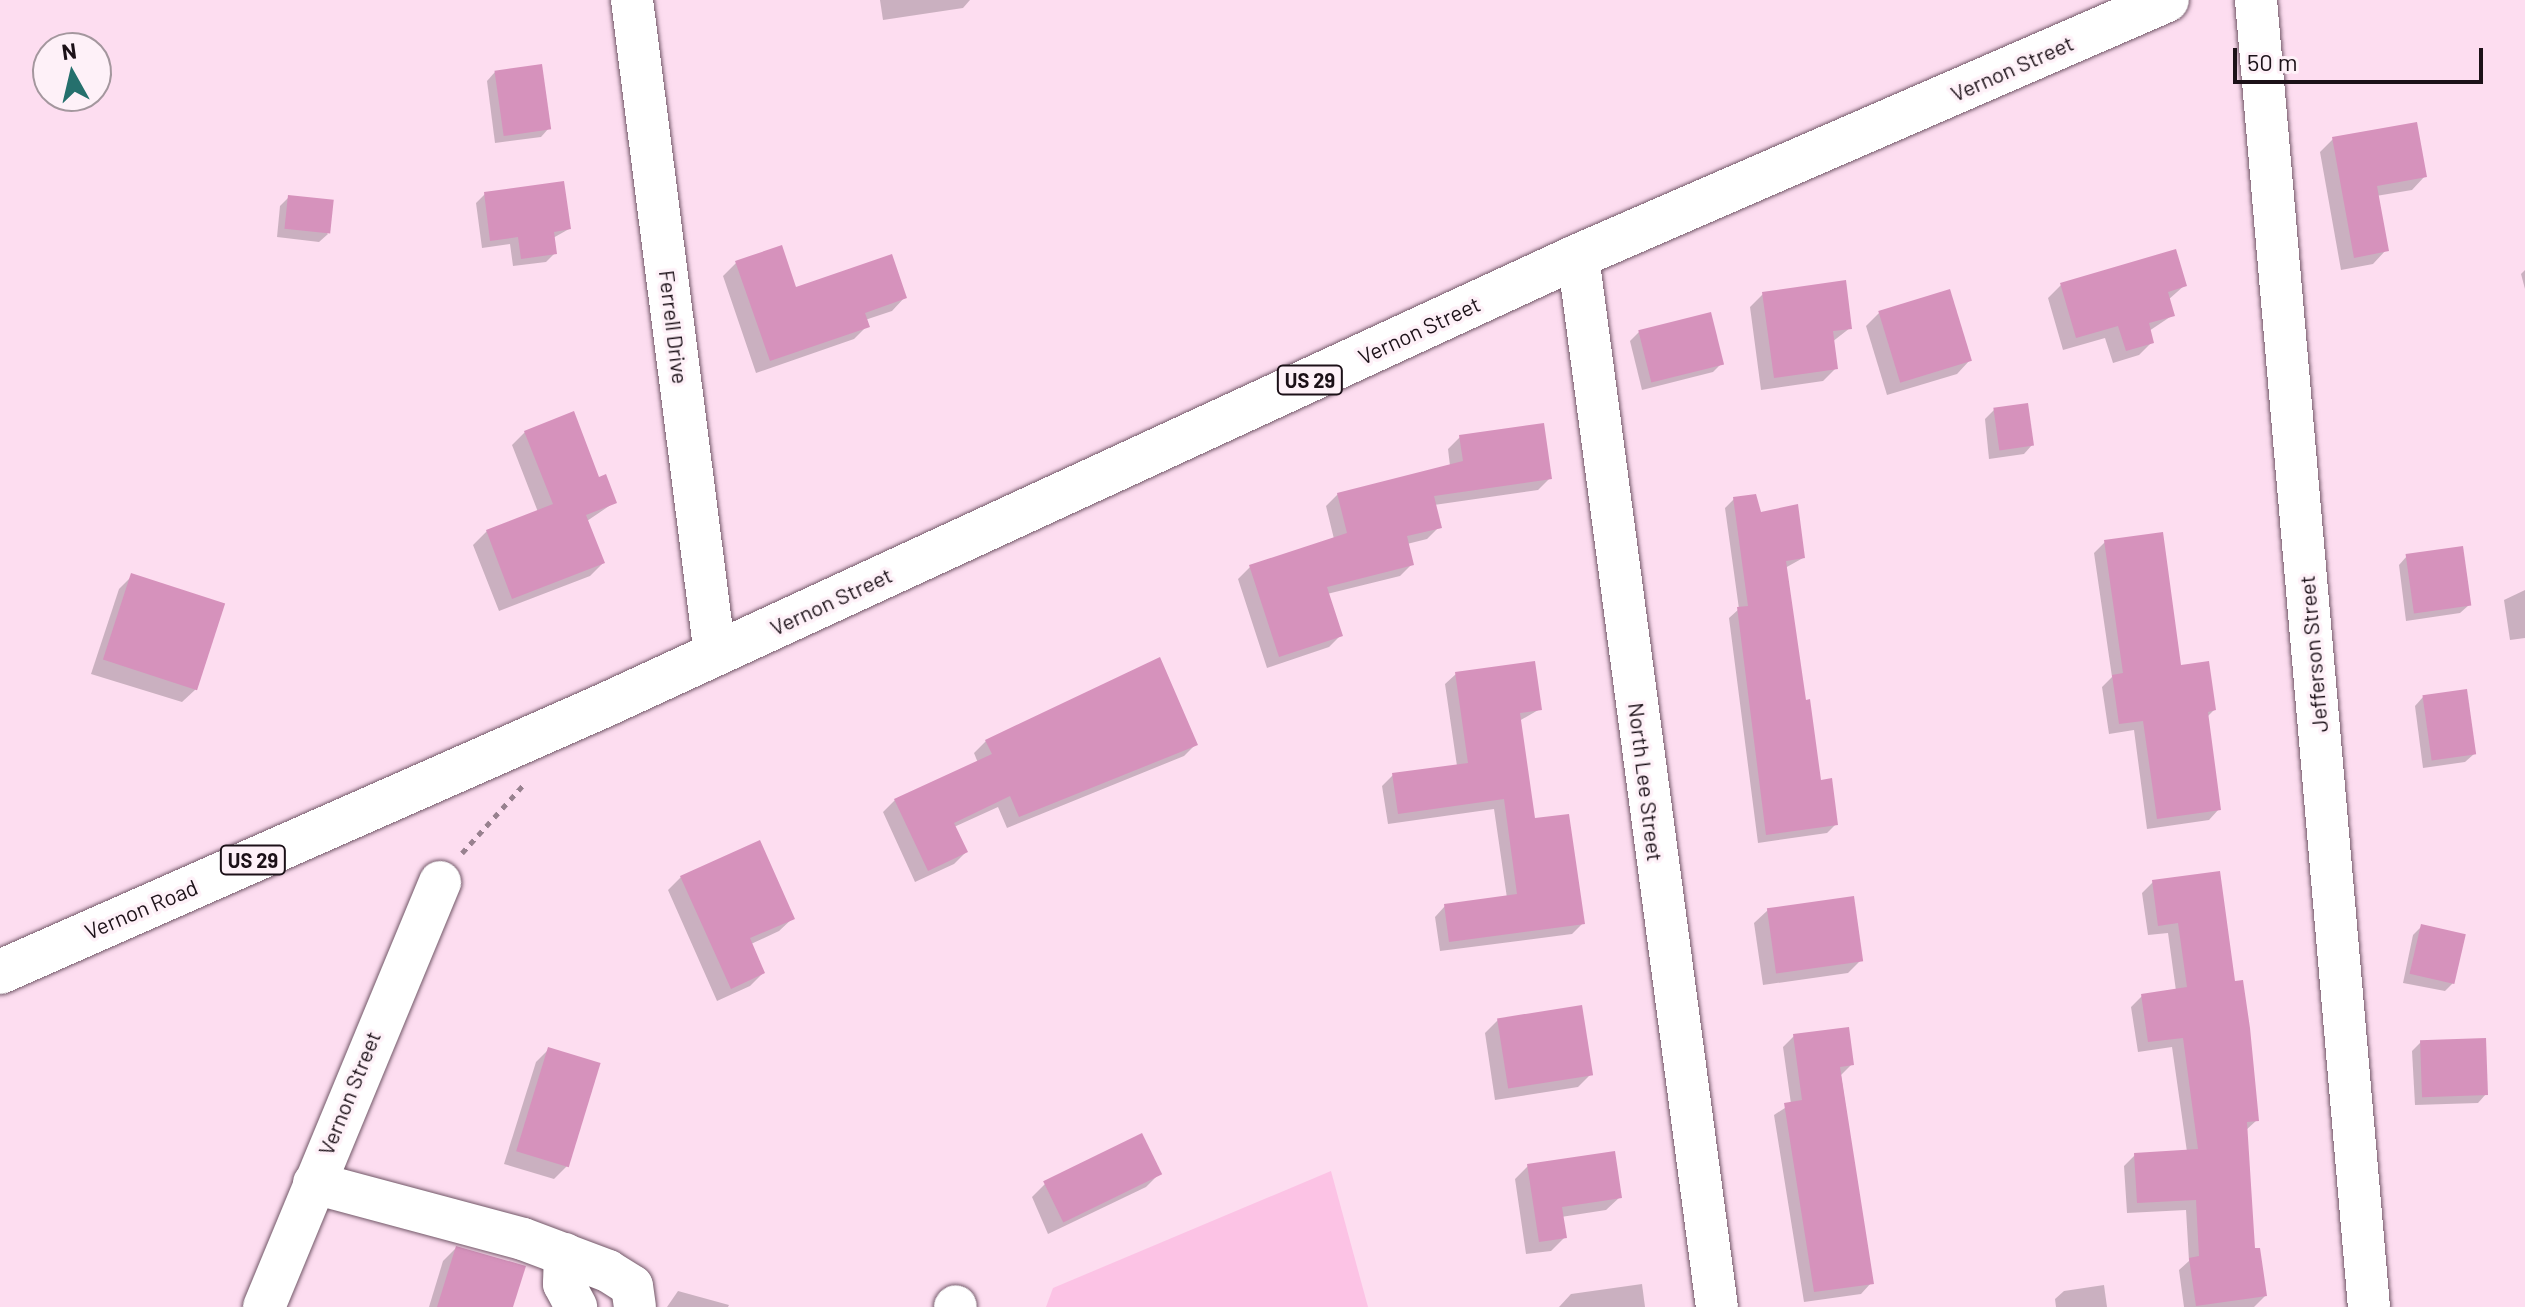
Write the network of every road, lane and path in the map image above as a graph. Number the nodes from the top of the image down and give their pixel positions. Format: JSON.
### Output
{"nodes":[{"id":1,"x":632,"y":0,"type":"edge"},
{"id":2,"x":2167,"y":0,"type":"edge"},
{"id":3,"x":2256,"y":0,"type":"edge"},
{"id":4,"x":1578,"y":256,"type":"junction"},
{"id":5,"x":715,"y":655,"type":"junction"},
{"id":6,"x":458,"y":771,"type":"joint"},
{"id":7,"x":537,"y":772,"type":"dead end"},
{"id":8,"x":440,"y":882,"type":"joint"},
{"id":9,"x":129,"y":914,"type":"junction"},
{"id":10,"x":0,"y":943,"type":"edge"},
{"id":11,"x":0,"y":972,"type":"edge"},
{"id":12,"x":314,"y":1183,"type":"junction"},
{"id":13,"x":565,"y":1254,"type":"junction"},
{"id":14,"x":264,"y":1307,"type":"edge"},
{"id":15,"x":576,"y":1307,"type":"edge"},
{"id":16,"x":635,"y":1307,"type":"edge"},
{"id":17,"x":1717,"y":1307,"type":"edge"},
{"id":18,"x":2369,"y":1307,"type":"edge"}],
"edges":[{"from":1,"to":5,"type":"street","name":"Ferrell Drive"},
{"from":2,"to":4,"type":"main road","name":"Vernon Street","number":"US 29"},
{"from":3,"to":18,"type":"street","name":"Jefferson Street"},
{"from":4,"to":5,"type":"main road","name":"Vernon Street","number":"US 29"},
{"from":4,"to":17,"type":"street","name":"North Lee Street"},
{"from":5,"to":6,"type":"main road","name":"Vernon Street","number":"US 29"},
{"from":6,"to":9,"type":"main road","name":"Vernon Road","number":"US 29"},
{"from":7,"to":8,"type":"path"},
{"from":8,"to":12,"type":"street","name":"Vernon Street"},
{"from":9,"to":10,"type":"main road"},
{"from":9,"to":11,"type":"main road","name":"Vernon Road","number":"US 29"},
{"from":12,"to":13,"type":"street"},
{"from":12,"to":14,"type":"street","name":"Vernon Street"},
{"from":13,"to":15,"type":"street"},
{"from":13,"to":16,"type":"street"}]}
